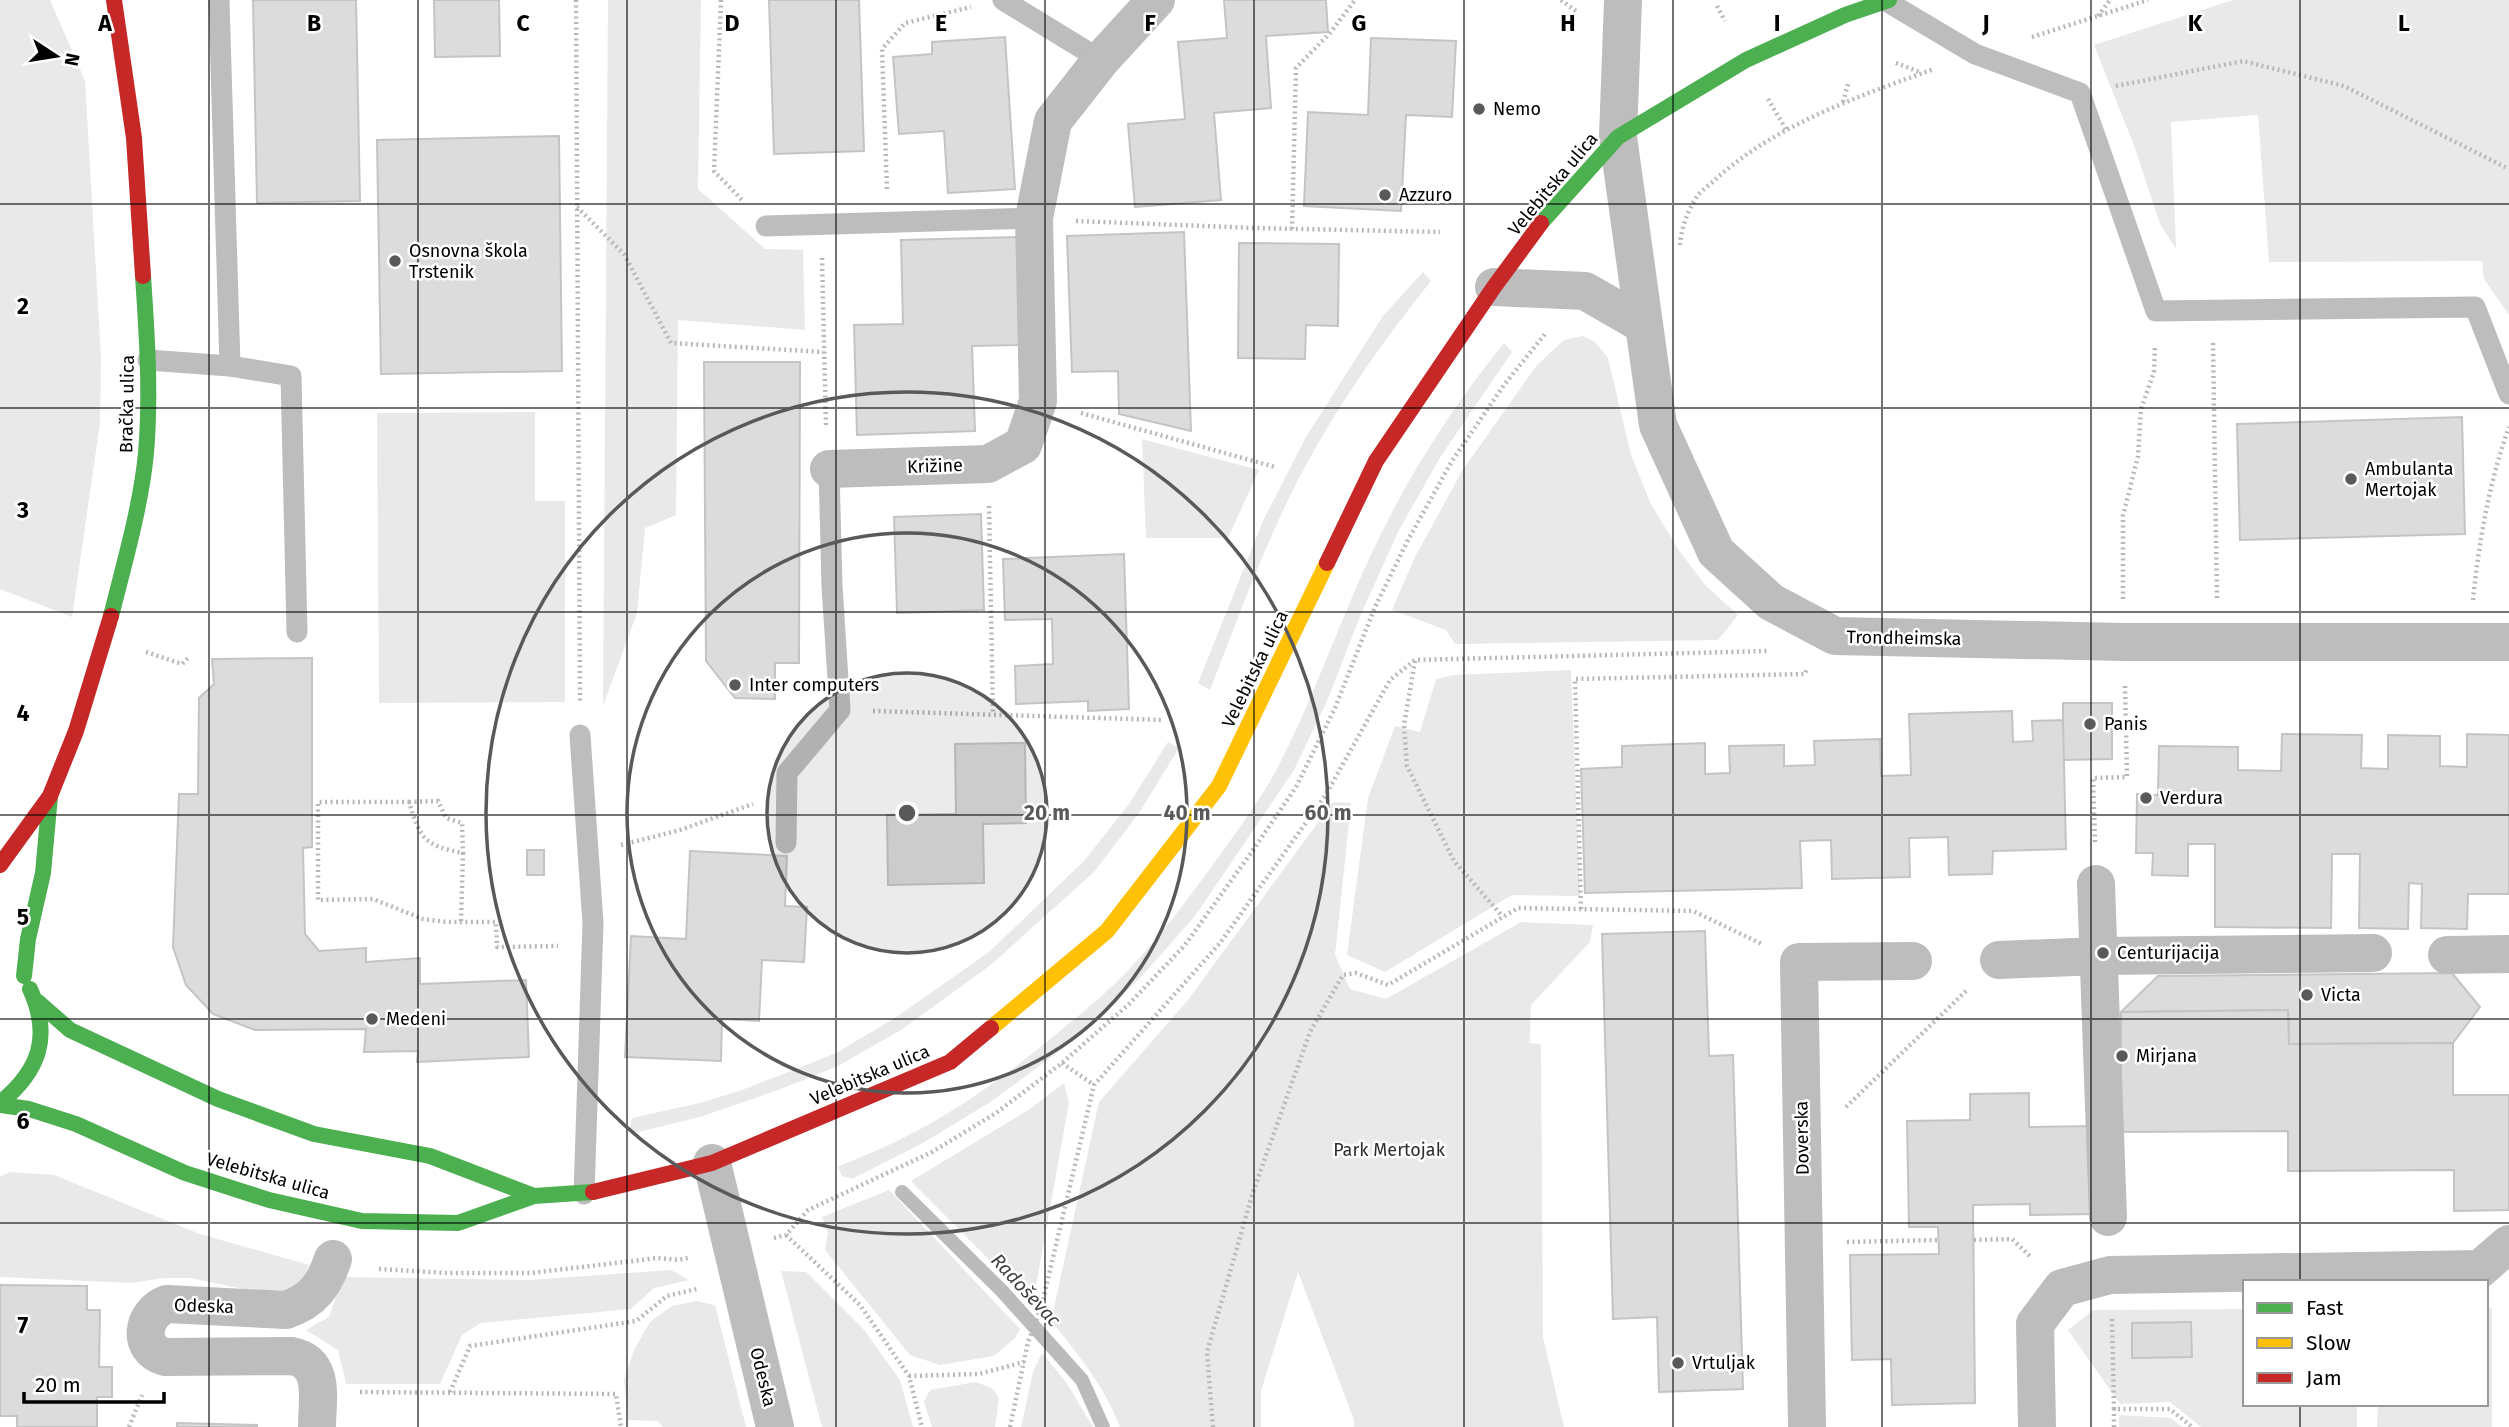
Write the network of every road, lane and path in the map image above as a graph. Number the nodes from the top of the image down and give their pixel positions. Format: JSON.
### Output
{"nodes":[{"id":1,"x":114,"y":0,"type":"edge"},
{"id":2,"x":219,"y":0,"type":"edge"},
{"id":3,"x":576,"y":0,"type":"edge"},
{"id":4,"x":721,"y":0,"type":"edge"},
{"id":5,"x":1003,"y":0,"type":"edge"},
{"id":6,"x":1156,"y":0,"type":"edge"},
{"id":7,"x":1355,"y":0,"type":"edge"},
{"id":8,"x":1561,"y":0,"type":"edge"},
{"id":9,"x":1623,"y":0,"type":"edge"},
{"id":10,"x":2110,"y":0,"type":"edge"},
{"id":11,"x":2148,"y":0,"type":"edge"},
{"id":12,"x":1887,"y":1,"type":"edge"},
{"id":13,"x":1583,"y":16,"type":"dead end"},
{"id":14,"x":2098,"y":16,"type":"junction"},
{"id":15,"x":1976,"y":54,"type":"junction"},
{"id":16,"x":1101,"y":60,"type":"junction"},
{"id":17,"x":1895,"y":63,"type":"dead end"},
{"id":18,"x":1923,"y":73,"type":"junction"},
{"id":19,"x":1848,"y":84,"type":"dead end"},
{"id":20,"x":2080,"y":93,"type":"junction"},
{"id":21,"x":1842,"y":103,"type":"junction"},
{"id":22,"x":1618,"y":137,"type":"junction"},
{"id":23,"x":2509,"y":169,"type":"edge"},
{"id":24,"x":576,"y":207,"type":"junction"},
{"id":25,"x":1034,"y":218,"type":"junction"},
{"id":26,"x":888,"y":223,"type":"junction"},
{"id":27,"x":1120,"y":224,"type":"dead end"},
{"id":28,"x":822,"y":225,"type":"junction"},
{"id":29,"x":766,"y":226,"type":"joint"},
{"id":30,"x":1292,"y":229,"type":"junction"},
{"id":31,"x":1440,"y":232,"type":"dead end"},
{"id":32,"x":1635,"y":257,"type":"junction"},
{"id":33,"x":1494,"y":287,"type":"junction"},
{"id":34,"x":1585,"y":291,"type":"junction"},
{"id":35,"x":2212,"y":310,"type":"junction"},
{"id":36,"x":2156,"y":311,"type":"junction"},
{"id":37,"x":1644,"y":325,"type":"junction"},
{"id":38,"x":823,"y":352,"type":"junction"},
{"id":39,"x":148,"y":360,"type":"junction"},
{"id":40,"x":230,"y":366,"type":"junction"},
{"id":41,"x":2509,"y":394,"type":"edge"},
{"id":42,"x":1038,"y":401,"type":"junction"},
{"id":43,"x":2509,"y":426,"type":"edge"},
{"id":44,"x":826,"y":427,"type":"dead end"},
{"id":45,"x":988,"y":464,"type":"junction"},
{"id":46,"x":1275,"y":467,"type":"dead end"},
{"id":47,"x":829,"y":469,"type":"joint"},
{"id":48,"x":2215,"y":550,"type":"dead end"},
{"id":49,"x":297,"y":632,"type":"dead end"},
{"id":50,"x":1835,"y":636,"type":"junction"},
{"id":51,"x":2124,"y":642,"type":"junction"},
{"id":52,"x":2509,"y":642,"type":"edge"},
{"id":53,"x":2469,"y":643,"type":"junction"},
{"id":54,"x":1415,"y":660,"type":"junction"},
{"id":55,"x":1805,"y":674,"type":"dead end"},
{"id":56,"x":840,"y":710,"type":"junction"},
{"id":57,"x":993,"y":715,"type":"junction"},
{"id":58,"x":1163,"y":720,"type":"dead end"},
{"id":59,"x":580,"y":735,"type":"joint"},
{"id":60,"x":786,"y":792,"type":"junction"},
{"id":61,"x":50,"y":796,"type":"junction"},
{"id":62,"x":409,"y":802,"type":"junction"},
{"id":63,"x":786,"y":843,"type":"dead end"},
{"id":64,"x":463,"y":853,"type":"junction"},
{"id":65,"x":0,"y":865,"type":"edge"},
{"id":66,"x":589,"y":866,"type":"junction"},
{"id":67,"x":2096,"y":884,"type":"joint"},
{"id":68,"x":1581,"y":909,"type":"junction"},
{"id":69,"x":1503,"y":917,"type":"junction"},
{"id":70,"x":461,"y":921,"type":"junction"},
{"id":71,"x":592,"y":945,"type":"junction"},
{"id":72,"x":2373,"y":953,"type":"dead end"},
{"id":73,"x":2447,"y":954,"type":"dead end"},
{"id":74,"x":2509,"y":954,"type":"edge"},
{"id":75,"x":2099,"y":956,"type":"junction"},
{"id":76,"x":1999,"y":960,"type":"joint"},
{"id":77,"x":1913,"y":961,"type":"dead end"},
{"id":78,"x":1799,"y":962,"type":"junction"},
{"id":79,"x":38,"y":1002,"type":"junction"},
{"id":80,"x":1062,"y":1063,"type":"junction"},
{"id":81,"x":1094,"y":1085,"type":"junction"},
{"id":82,"x":0,"y":1104,"type":"edge"},
{"id":83,"x":1801,"y":1151,"type":"junction"},
{"id":84,"x":712,"y":1163,"type":"junction"},
{"id":85,"x":584,"y":1194,"type":"junction"},
{"id":86,"x":534,"y":1195,"type":"junction"},
{"id":87,"x":2108,"y":1217,"type":"dead end"},
{"id":88,"x":786,"y":1235,"type":"junction"},
{"id":89,"x":1938,"y":1240,"type":"dead end"},
{"id":90,"x":1973,"y":1240,"type":"dead end"},
{"id":91,"x":1804,"y":1242,"type":"junction"},
{"id":92,"x":2509,"y":1244,"type":"edge"},
{"id":93,"x":731,"y":1247,"type":"junction"},
{"id":94,"x":333,"y":1259,"type":"joint"},
{"id":95,"x":2365,"y":1276,"type":"edge"},
{"id":96,"x":703,"y":1288,"type":"dead end"},
{"id":97,"x":2062,"y":1288,"type":"junction"},
{"id":98,"x":2113,"y":1344,"type":"dead end"},
{"id":99,"x":1024,"y":1362,"type":"junction"},
{"id":100,"x":909,"y":1376,"type":"junction"},
{"id":101,"x":450,"y":1393,"type":"junction"},
{"id":102,"x":317,"y":1409,"type":"edge"},
{"id":103,"x":2113,"y":1409,"type":"junction"},
{"id":104,"x":621,"y":1427,"type":"edge"},
{"id":105,"x":775,"y":1427,"type":"edge"},
{"id":106,"x":922,"y":1427,"type":"edge"},
{"id":107,"x":1010,"y":1427,"type":"edge"},
{"id":108,"x":1213,"y":1427,"type":"edge"},
{"id":109,"x":1807,"y":1427,"type":"edge"},
{"id":110,"x":2037,"y":1427,"type":"edge"},
{"id":111,"x":2113,"y":1427,"type":"edge"},
{"id":112,"x":2192,"y":1427,"type":"edge"}],
"edges":[{"from":1,"to":39,"type":"street","name":"Bračka ulica"},
{"from":2,"to":40,"type":"lane"},
{"from":3,"to":24,"type":"path"},
{"from":4,"to":29,"type":"path"},
{"from":5,"to":16,"type":"lane"},
{"from":5,"to":26,"type":"path"},
{"from":6,"to":16,"type":"street","name":"Križine"},
{"from":7,"to":30,"type":"path"},
{"from":8,"to":13,"type":"path"},
{"from":9,"to":22,"type":"street","name":"Trondheimska"},
{"from":10,"to":14,"type":"path"},
{"from":11,"to":14,"type":"path"},
{"from":12,"to":15,"type":"lane"},
{"from":12,"to":22,"type":"street","name":"Velebitska ulica"},
{"from":14,"to":15,"type":"path"},
{"from":15,"to":18,"type":"path"},
{"from":15,"to":20,"type":"lane"},
{"from":16,"to":25,"type":"street","name":"Križine"},
{"from":17,"to":18,"type":"path"},
{"from":18,"to":21,"type":"path"},
{"from":19,"to":21,"type":"path"},
{"from":20,"to":23,"type":"path"},
{"from":20,"to":36,"type":"lane"},
{"from":21,"to":32,"type":"path"},
{"from":22,"to":32,"type":"street","name":"Trondheimska"},
{"from":22,"to":33,"type":"street","name":"Velebitska ulica"},
{"from":24,"to":38,"type":"path"},
{"from":24,"to":59,"type":"path"},
{"from":25,"to":26,"type":"lane"},
{"from":25,"to":42,"type":"street","name":"Križine"},
{"from":26,"to":28,"type":"lane"},
{"from":27,"to":30,"type":"path"},
{"from":28,"to":29,"type":"lane"},
{"from":28,"to":38,"type":"path"},
{"from":30,"to":31,"type":"path"},
{"from":32,"to":37,"type":"street","name":"Trondheimska"},
{"from":33,"to":34,"type":"street"},
{"from":33,"to":84,"type":"street","name":"Velebitska ulica"},
{"from":34,"to":37,"type":"street"},
{"from":34,"to":80,"type":"path"},
{"from":35,"to":36,"type":"lane"},
{"from":35,"to":41,"type":"lane"},
{"from":35,"to":48,"type":"path"},
{"from":36,"to":51,"type":"path"},
{"from":37,"to":50,"type":"street","name":"Trondheimska"},
{"from":38,"to":44,"type":"path"},
{"from":39,"to":40,"type":"lane"},
{"from":39,"to":61,"type":"street","name":"Bračka ulica"},
{"from":40,"to":49,"type":"lane"},
{"from":42,"to":45,"type":"street","name":"Križine"},
{"from":42,"to":46,"type":"path"},
{"from":43,"to":53,"type":"path"},
{"from":45,"to":47,"type":"street","name":"Križine"},
{"from":45,"to":57,"type":"path"},
{"from":47,"to":56,"type":"lane","name":"Križine"},
{"from":50,"to":51,"type":"street","name":"Trondheimska"},
{"from":50,"to":54,"type":"path"},
{"from":51,"to":53,"type":"street","name":"Trondheimska"},
{"from":51,"to":67,"type":"path"},
{"from":52,"to":53,"type":"street","name":"Trondheimska"},
{"from":54,"to":69,"type":"path"},
{"from":54,"to":81,"type":"path"},
{"from":55,"to":68,"type":"path"},
{"from":56,"to":57,"type":"path"},
{"from":56,"to":60,"type":"lane"},
{"from":57,"to":58,"type":"path"},
{"from":59,"to":66,"type":"lane"},
{"from":60,"to":63,"type":"lane"},
{"from":60,"to":66,"type":"path"},
{"from":61,"to":65,"type":"street","name":"Bračka ulica"},
{"from":61,"to":79,"type":"street","name":"Bračka ulica"},
{"from":62,"to":64,"type":"path"},
{"from":62,"to":64,"type":"path"},
{"from":62,"to":70,"type":"path"},
{"from":64,"to":70,"type":"path"},
{"from":66,"to":71,"type":"lane"},
{"from":67,"to":75,"type":"street"},
{"from":68,"to":69,"type":"path"},
{"from":68,"to":78,"type":"path"},
{"from":69,"to":108,"type":"path"},
{"from":70,"to":71,"type":"path"},
{"from":71,"to":85,"type":"lane"},
{"from":72,"to":75,"type":"street"},
{"from":73,"to":74,"type":"street"},
{"from":75,"to":76,"type":"street"},
{"from":75,"to":87,"type":"street"},
{"from":76,"to":83,"type":"path"},
{"from":77,"to":78,"type":"street"},
{"from":78,"to":83,"type":"street","name":"Doverska"},
{"from":79,"to":82,"type":"street"},
{"from":79,"to":86,"type":"street","name":"Velebitska ulica"},
{"from":80,"to":81,"type":"path"},
{"from":80,"to":88,"type":"path"},
{"from":81,"to":99,"type":"path"},
{"from":82,"to":86,"type":"street","name":"Velebitska ulica"},
{"from":83,"to":91,"type":"street","name":"Doverska"},
{"from":84,"to":85,"type":"street","name":"Velebitska ulica"},
{"from":84,"to":93,"type":"street","name":"Odeska"},
{"from":85,"to":86,"type":"street","name":"Velebitska ulica"},
{"from":88,"to":93,"type":"path"},
{"from":88,"to":100,"type":"path"},
{"from":89,"to":91,"type":"path"},
{"from":90,"to":97,"type":"path"},
{"from":91,"to":109,"type":"street","name":"Doverska"},
{"from":92,"to":95,"type":"street"},
{"from":93,"to":94,"type":"path"},
{"from":93,"to":105,"type":"street","name":"Odeska"},
{"from":94,"to":102,"type":"street","name":"Odeska"},
{"from":95,"to":97,"type":"street"},
{"from":96,"to":101,"type":"path"},
{"from":97,"to":110,"type":"street"},
{"from":98,"to":103,"type":"path"},
{"from":99,"to":100,"type":"path"},
{"from":99,"to":107,"type":"path"},
{"from":100,"to":106,"type":"path"},
{"from":101,"to":102,"type":"path"},
{"from":101,"to":104,"type":"path"},
{"from":103,"to":111,"type":"path"},
{"from":103,"to":112,"type":"path"}]}
